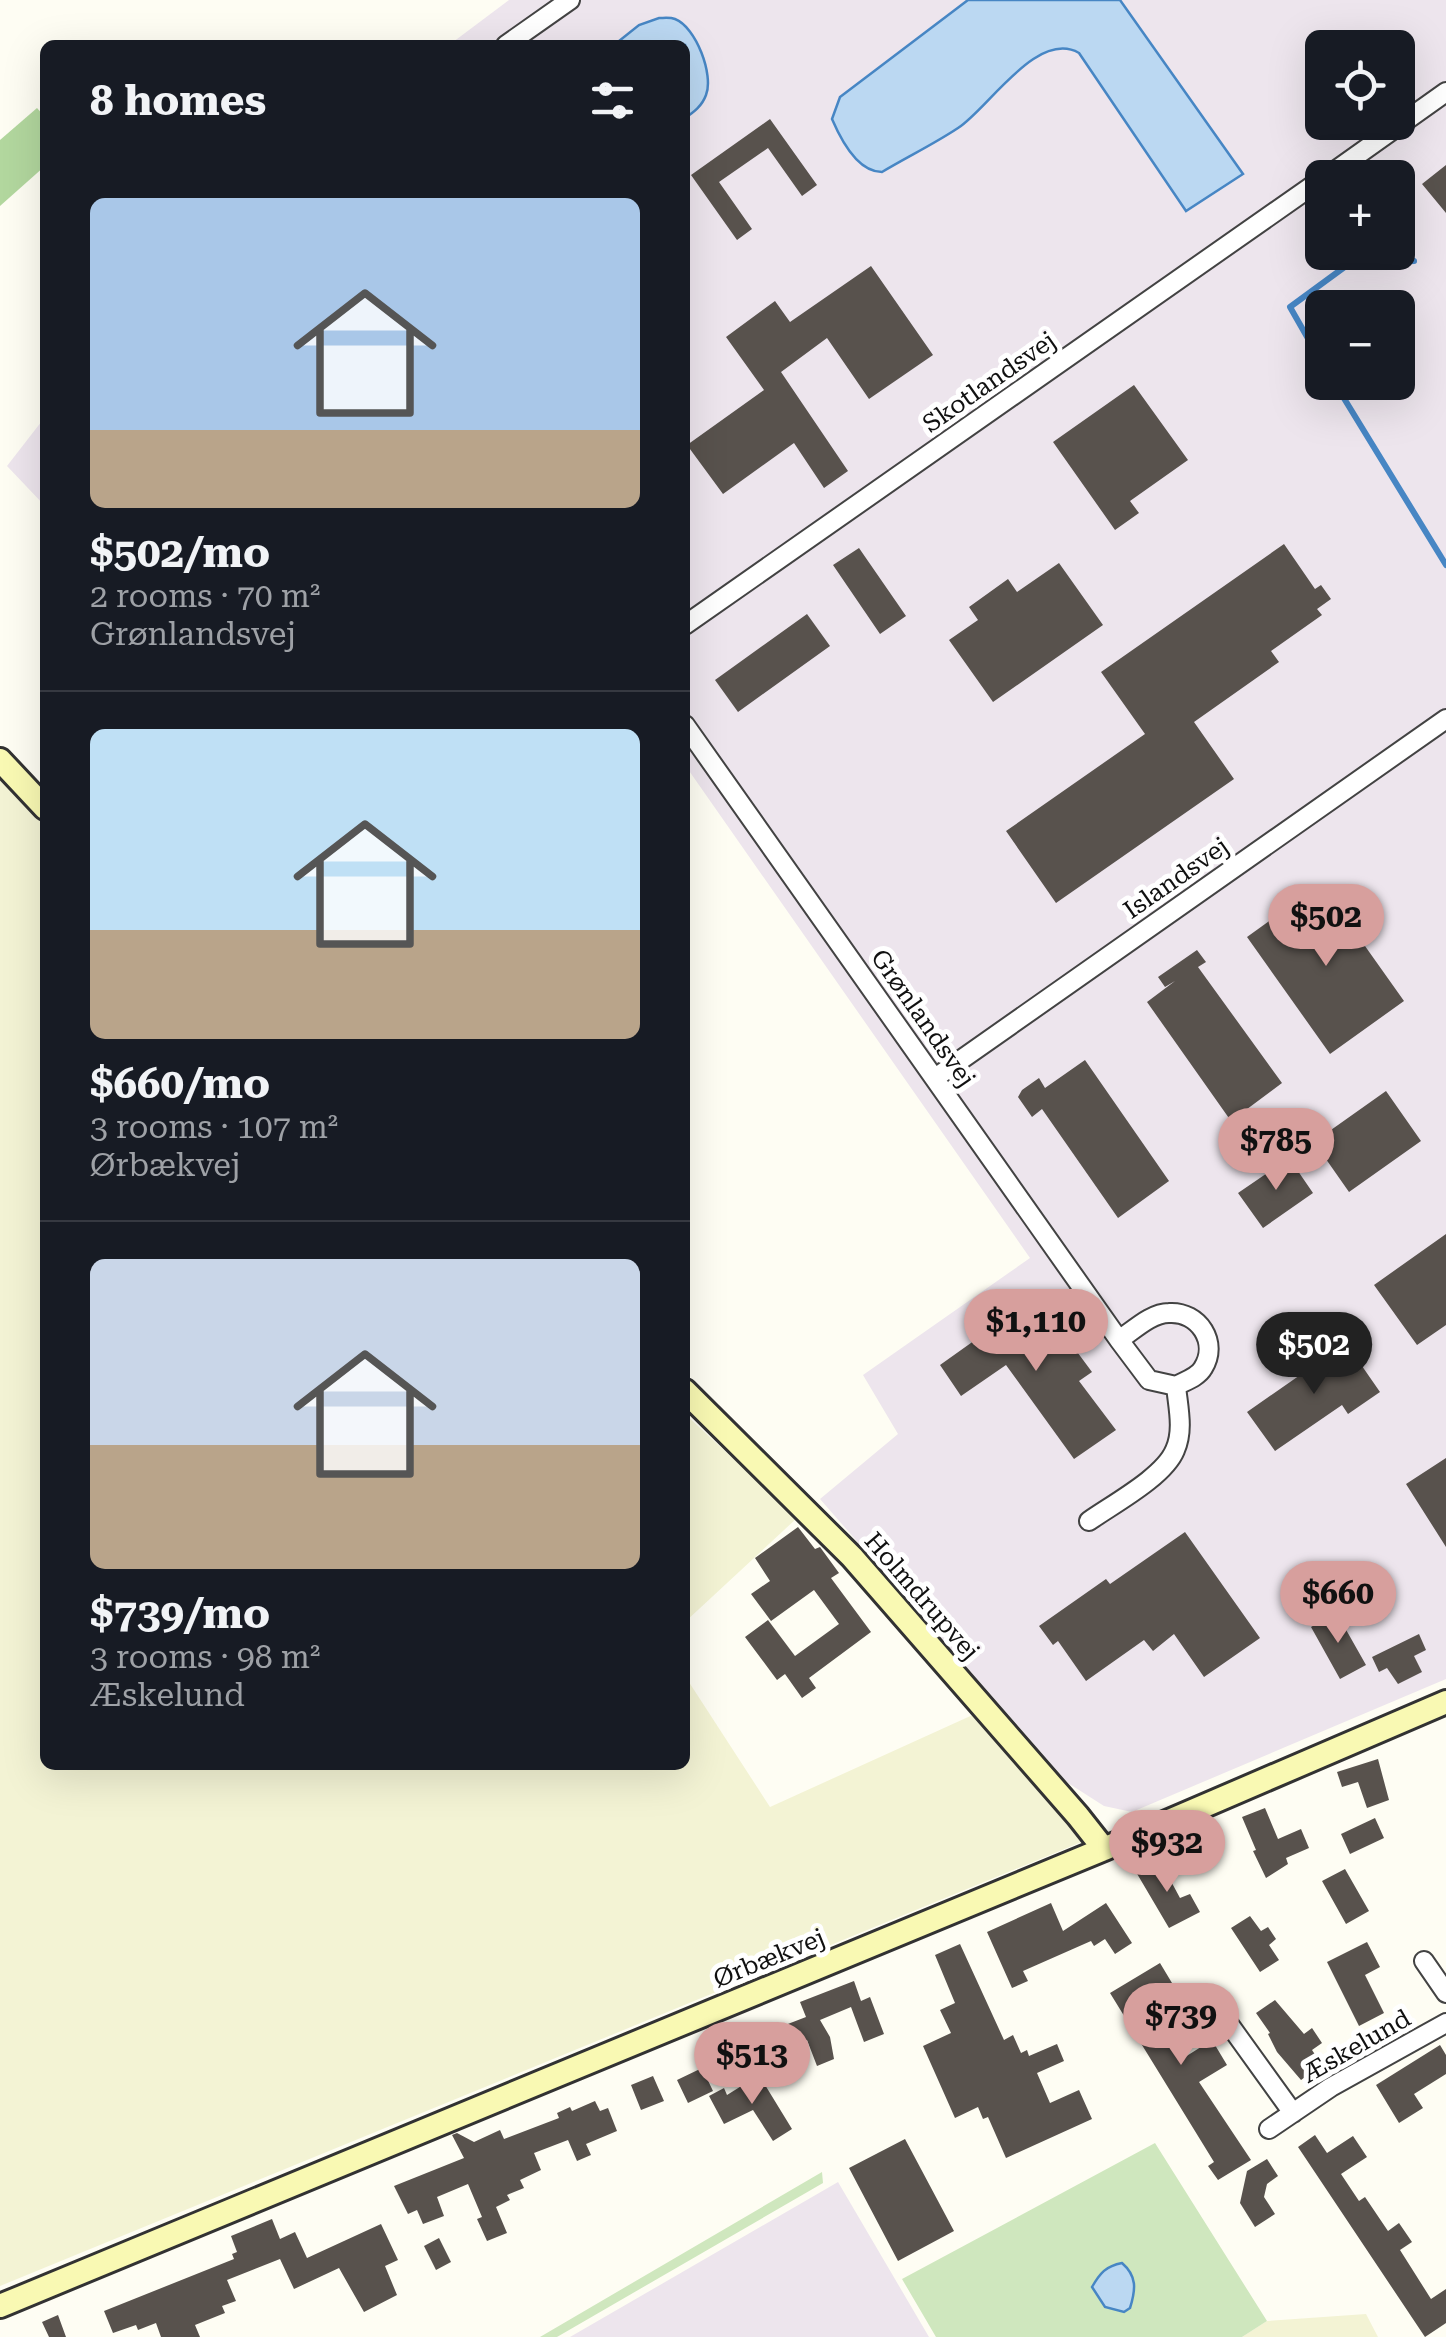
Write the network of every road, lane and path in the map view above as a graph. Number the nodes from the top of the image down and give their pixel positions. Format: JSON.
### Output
{"nodes":[{"id":1,"x":570,"y":0,"type":"edge"},
{"id":2,"x":513,"y":40,"type":"edge"},
{"id":3,"x":1446,"y":92,"type":"edge"},
{"id":4,"x":1350,"y":160,"type":"edge"},
{"id":5,"x":1305,"y":191,"type":"edge"},
{"id":6,"x":690,"y":622,"type":"edge"},
{"id":7,"x":1446,"y":719,"type":"edge"},
{"id":8,"x":690,"y":732,"type":"edge"},
{"id":9,"x":0,"y":760,"type":"edge"},
{"id":10,"x":40,"y":803,"type":"edge"},
{"id":11,"x":934,"y":1078,"type":"junction"},
{"id":12,"x":1119,"y":1340,"type":"junction"},
{"id":13,"x":1176,"y":1386,"type":"junction"},
{"id":14,"x":690,"y":1396,"type":"edge"},
{"id":15,"x":1089,"y":1521,"type":"dead end"},
{"id":16,"x":1446,"y":1702,"type":"edge"},
{"id":17,"x":1104,"y":1850,"type":"junction"},
{"id":18,"x":1424,"y":1962,"type":"dead end"},
{"id":19,"x":1446,"y":1993,"type":"edge"},
{"id":20,"x":1226,"y":2020,"type":"dead end"},
{"id":21,"x":1446,"y":2023,"type":"edge"},
{"id":22,"x":1293,"y":2113,"type":"junction"},
{"id":23,"x":1269,"y":2129,"type":"dead end"},
{"id":24,"x":0,"y":2306,"type":"edge"}],
"edges":[{"from":1,"to":2,"type":"street"},
{"from":3,"to":4,"type":"street","name":"Skotlandsvej"},
{"from":5,"to":6,"type":"street","name":"Skotlandsvej"},
{"from":7,"to":11,"type":"street","name":"Islandsvej"},
{"from":8,"to":11,"type":"street","name":"Grønlandsvej"},
{"from":9,"to":10,"type":"street"},
{"from":11,"to":12,"type":"street","name":"Grønlandsvej"},
{"from":12,"to":13,"type":"street","name":"Grønlandsvej"},
{"from":12,"to":13,"type":"street"},
{"from":13,"to":15,"type":"street"},
{"from":14,"to":17,"type":"street","name":"Holmdrupvej"},
{"from":16,"to":17,"type":"street","name":"Ørbækvej"},
{"from":17,"to":24,"type":"street","name":"Ørbækvej"},
{"from":18,"to":19,"type":"street"},
{"from":20,"to":22,"type":"street","name":"Æskelund"},
{"from":21,"to":22,"type":"street","name":"Æskelund"},
{"from":22,"to":23,"type":"street","name":"Æskelund"}]}
